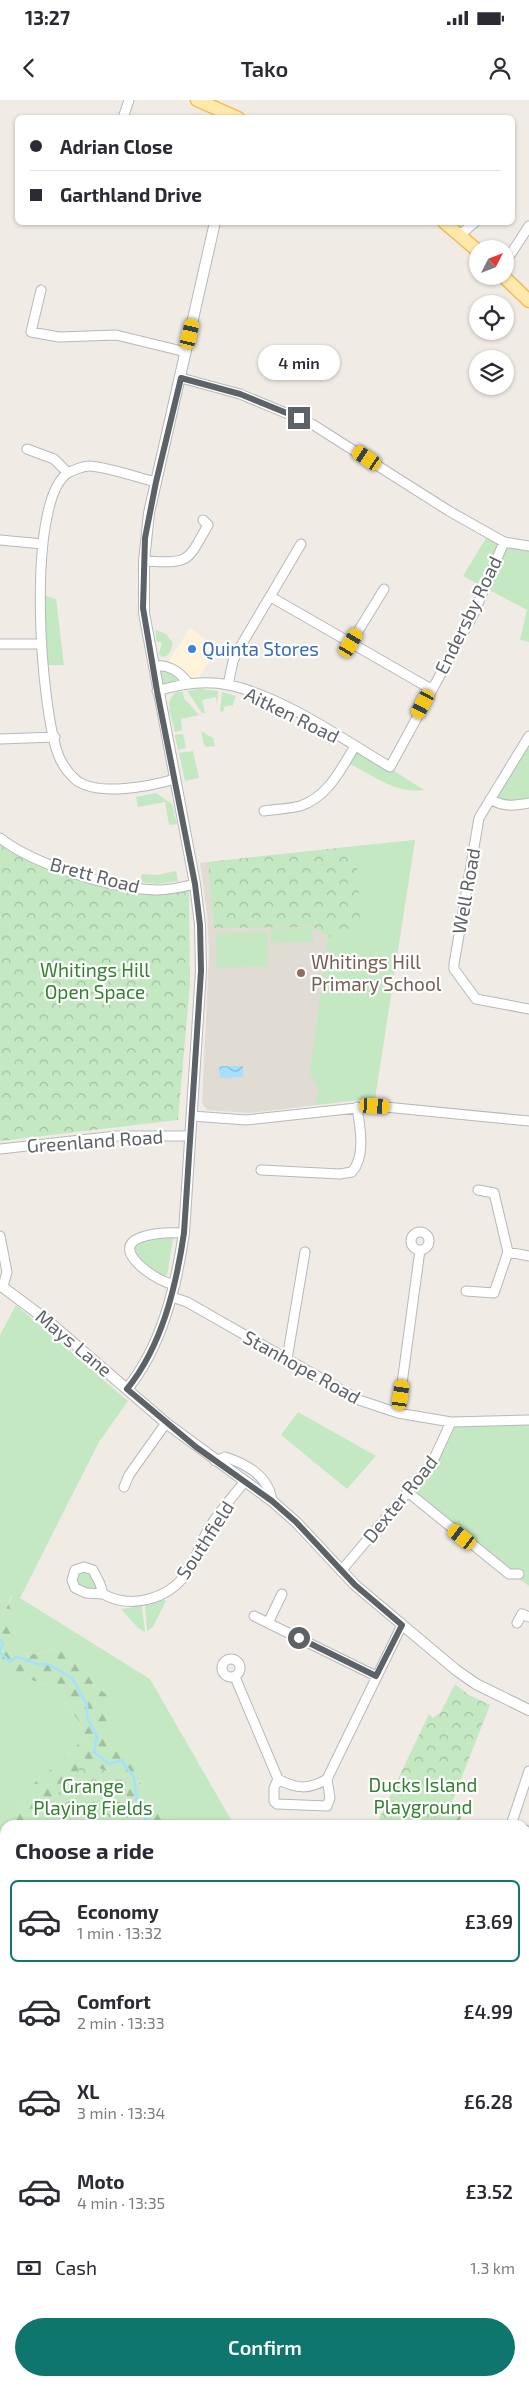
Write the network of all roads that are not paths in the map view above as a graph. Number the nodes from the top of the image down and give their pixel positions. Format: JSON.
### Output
{"nodes":[{"id":1,"x":129,"y":100,"type":"edge"},
{"id":2,"x":205,"y":101,"type":"edge"},
{"id":3,"x":124,"y":115,"type":"edge"},
{"id":4,"x":233,"y":115,"type":"edge"},
{"id":5,"x":214,"y":225,"type":"edge"},
{"id":6,"x":448,"y":225,"type":"edge"},
{"id":7,"x":472,"y":225,"type":"edge"},
{"id":8,"x":529,"y":226,"type":"edge"},
{"id":9,"x":460,"y":235,"type":"junction"},
{"id":10,"x":469,"y":243,"type":"edge"},
{"id":11,"x":514,"y":249,"type":"edge"},
{"id":12,"x":512,"y":285,"type":"edge"},
{"id":13,"x":41,"y":290,"type":"dead end"},
{"id":14,"x":529,"y":301,"type":"edge"},
{"id":15,"x":186,"y":352,"type":"junction"},
{"id":16,"x":181,"y":378,"type":"junction"},
{"id":17,"x":28,"y":449,"type":"dead end"},
{"id":18,"x":68,"y":473,"type":"junction"},
{"id":19,"x":156,"y":482,"type":"junction"},
{"id":20,"x":203,"y":520,"type":"dead end"},
{"id":21,"x":0,"y":540,"type":"edge"},
{"id":22,"x":504,"y":542,"type":"junction"},
{"id":23,"x":43,"y":544,"type":"junction"},
{"id":24,"x":300,"y":544,"type":"dead end"},
{"id":25,"x":529,"y":546,"type":"edge"},
{"id":26,"x":144,"y":561,"type":"junction"},
{"id":27,"x":384,"y":589,"type":"dead end"},
{"id":28,"x":271,"y":597,"type":"junction"},
{"id":29,"x":351,"y":643,"type":"junction"},
{"id":30,"x":0,"y":644,"type":"edge"},
{"id":31,"x":40,"y":644,"type":"junction"},
{"id":32,"x":154,"y":666,"type":"junction"},
{"id":33,"x":188,"y":682,"type":"junction"},
{"id":34,"x":228,"y":685,"type":"junction"},
{"id":35,"x":431,"y":689,"type":"junction"},
{"id":36,"x":157,"y":691,"type":"junction"},
{"id":37,"x":529,"y":736,"type":"edge"},
{"id":38,"x":55,"y":737,"type":"junction"},
{"id":39,"x":0,"y":739,"type":"edge"},
{"id":40,"x":355,"y":746,"type":"junction"},
{"id":41,"x":390,"y":767,"type":"joint"},
{"id":42,"x":175,"y":780,"type":"junction"},
{"id":43,"x":490,"y":799,"type":"junction"},
{"id":44,"x":529,"y":803,"type":"edge"},
{"id":45,"x":264,"y":811,"type":"dead end"},
{"id":46,"x":0,"y":838,"type":"edge"},
{"id":47,"x":195,"y":884,"type":"junction"},
{"id":48,"x":529,"y":1010,"type":"edge"},
{"id":49,"x":357,"y":1107,"type":"junction"},
{"id":50,"x":192,"y":1116,"type":"junction"},
{"id":51,"x":529,"y":1121,"type":"edge"},
{"id":52,"x":190,"y":1136,"type":"junction"},
{"id":53,"x":0,"y":1150,"type":"edge"},
{"id":54,"x":261,"y":1170,"type":"dead end"},
{"id":55,"x":478,"y":1190,"type":"dead end"},
{"id":56,"x":184,"y":1233,"type":"junction"},
{"id":57,"x":0,"y":1236,"type":"edge"},
{"id":58,"x":420,"y":1250,"type":"dead end"},
{"id":59,"x":305,"y":1252,"type":"dead end"},
{"id":60,"x":508,"y":1252,"type":"junction"},
{"id":61,"x":529,"y":1256,"type":"edge"},
{"id":62,"x":174,"y":1285,"type":"junction"},
{"id":63,"x":2,"y":1286,"type":"edge"},
{"id":64,"x":466,"y":1291,"type":"dead end"},
{"id":65,"x":172,"y":1297,"type":"junction"},
{"id":66,"x":287,"y":1359,"type":"junction"},
{"id":67,"x":127,"y":1389,"type":"junction"},
{"id":68,"x":398,"y":1413,"type":"junction"},
{"id":69,"x":529,"y":1420,"type":"edge"},
{"id":70,"x":451,"y":1422,"type":"junction"},
{"id":71,"x":166,"y":1423,"type":"junction"},
{"id":72,"x":215,"y":1461,"type":"junction"},
{"id":73,"x":246,"y":1480,"type":"junction"},
{"id":74,"x":124,"y":1487,"type":"dead end"},
{"id":75,"x":409,"y":1493,"type":"junction"},
{"id":76,"x":272,"y":1501,"type":"junction"},
{"id":77,"x":341,"y":1570,"type":"junction"},
{"id":78,"x":519,"y":1574,"type":"dead end"},
{"id":79,"x":103,"y":1594,"type":"dead end"},
{"id":80,"x":282,"y":1594,"type":"dead end"},
{"id":81,"x":254,"y":1616,"type":"dead end"},
{"id":82,"x":529,"y":1617,"type":"edge"},
{"id":83,"x":268,"y":1623,"type":"junction"},
{"id":84,"x":517,"y":1624,"type":"dead end"},
{"id":85,"x":402,"y":1625,"type":"junction"},
{"id":86,"x":376,"y":1676,"type":"junction"},
{"id":87,"x":235,"y":1677,"type":"dead end"},
{"id":88,"x":529,"y":1710,"type":"edge"},
{"id":89,"x":529,"y":1771,"type":"edge"},
{"id":90,"x":278,"y":1779,"type":"junction"},
{"id":91,"x":327,"y":1779,"type":"junction"},
{"id":92,"x":513,"y":1820,"type":"edge"}],
"edges":[{"from":1,"to":3,"type":"street"},
{"from":2,"to":4,"type":"main road"},
{"from":5,"to":15,"type":"street"},
{"from":6,"to":9,"type":"main road"},
{"from":7,"to":9,"type":"street"},
{"from":8,"to":11,"type":"street"},
{"from":9,"to":10,"type":"main road"},
{"from":12,"to":14,"type":"main road"},
{"from":13,"to":15,"type":"street"},
{"from":15,"to":16,"type":"street"},
{"from":16,"to":19,"type":"street"},
{"from":16,"to":22,"type":"street"},
{"from":17,"to":18,"type":"street"},
{"from":18,"to":19,"type":"street"},
{"from":18,"to":23,"type":"street"},
{"from":19,"to":26,"type":"street"},
{"from":20,"to":26,"type":"street"},
{"from":21,"to":23,"type":"street"},
{"from":22,"to":25,"type":"street"},
{"from":22,"to":35,"type":"street","name":"Endersby Road"},
{"from":23,"to":31,"type":"street"},
{"from":24,"to":28,"type":"street"},
{"from":26,"to":32,"type":"street"},
{"from":27,"to":29,"type":"street"},
{"from":28,"to":29,"type":"street"},
{"from":28,"to":34,"type":"street"},
{"from":29,"to":35,"type":"street"},
{"from":30,"to":31,"type":"street"},
{"from":31,"to":38,"type":"street"},
{"from":32,"to":33,"type":"street"},
{"from":32,"to":36,"type":"street"},
{"from":33,"to":34,"type":"street","name":"Aitken Road"},
{"from":33,"to":36,"type":"street","name":"Aitken Road"},
{"from":34,"to":40,"type":"street","name":"Aitken Road"},
{"from":35,"to":41,"type":"street","name":"Endersby Road"},
{"from":36,"to":42,"type":"street"},
{"from":37,"to":43,"type":"street","name":"Well Road"},
{"from":38,"to":39,"type":"street"},
{"from":38,"to":42,"type":"street"},
{"from":40,"to":41,"type":"street","name":"Aitken Road"},
{"from":40,"to":45,"type":"street"},
{"from":42,"to":47,"type":"street"},
{"from":43,"to":44,"type":"street"},
{"from":43,"to":48,"type":"street","name":"Well Road"},
{"from":46,"to":47,"type":"street","name":"Brett Road"},
{"from":47,"to":50,"type":"street"},
{"from":49,"to":50,"type":"street"},
{"from":49,"to":51,"type":"street"},
{"from":49,"to":54,"type":"street"},
{"from":50,"to":52,"type":"street"},
{"from":52,"to":53,"type":"street","name":"Greenland Road"},
{"from":52,"to":56,"type":"street"},
{"from":55,"to":60,"type":"street"},
{"from":56,"to":62,"type":"street"},
{"from":56,"to":62,"type":"street"},
{"from":57,"to":63,"type":"street"},
{"from":58,"to":68,"type":"street"},
{"from":59,"to":66,"type":"street"},
{"from":60,"to":61,"type":"street"},
{"from":60,"to":64,"type":"street"},
{"from":62,"to":65,"type":"street"},
{"from":63,"to":67,"type":"street","name":"Mays Lane"},
{"from":65,"to":66,"type":"street","name":"Stanhope Road"},
{"from":65,"to":67,"type":"street"},
{"from":66,"to":68,"type":"street","name":"Stanhope Road"},
{"from":67,"to":71,"type":"street","name":"Mays Lane"},
{"from":68,"to":70,"type":"street","name":"Stanhope Road"},
{"from":69,"to":70,"type":"street","name":"Stanhope Road"},
{"from":70,"to":75,"type":"street","name":"Dexter Road"},
{"from":71,"to":72,"type":"street","name":"Mays Lane"},
{"from":71,"to":74,"type":"street"},
{"from":72,"to":73,"type":"street","name":"Mays Lane"},
{"from":72,"to":76,"type":"street","name":"Mays Lane"},
{"from":73,"to":76,"type":"street","name":"Mays Lane"},
{"from":73,"to":79,"type":"street","name":"Southfield"},
{"from":75,"to":77,"type":"street","name":"Dexter Road"},
{"from":75,"to":78,"type":"street"},
{"from":76,"to":77,"type":"street","name":"Mays Lane"},
{"from":77,"to":85,"type":"street","name":"Mays Lane"},
{"from":80,"to":83,"type":"street"},
{"from":81,"to":83,"type":"street"},
{"from":82,"to":84,"type":"street"},
{"from":83,"to":86,"type":"street"},
{"from":85,"to":86,"type":"street"},
{"from":85,"to":88,"type":"street","name":"Mays Lane"},
{"from":86,"to":91,"type":"street"},
{"from":87,"to":90,"type":"street"},
{"from":89,"to":92,"type":"street"},
{"from":90,"to":91,"type":"street"},
{"from":90,"to":91,"type":"street"}]}
